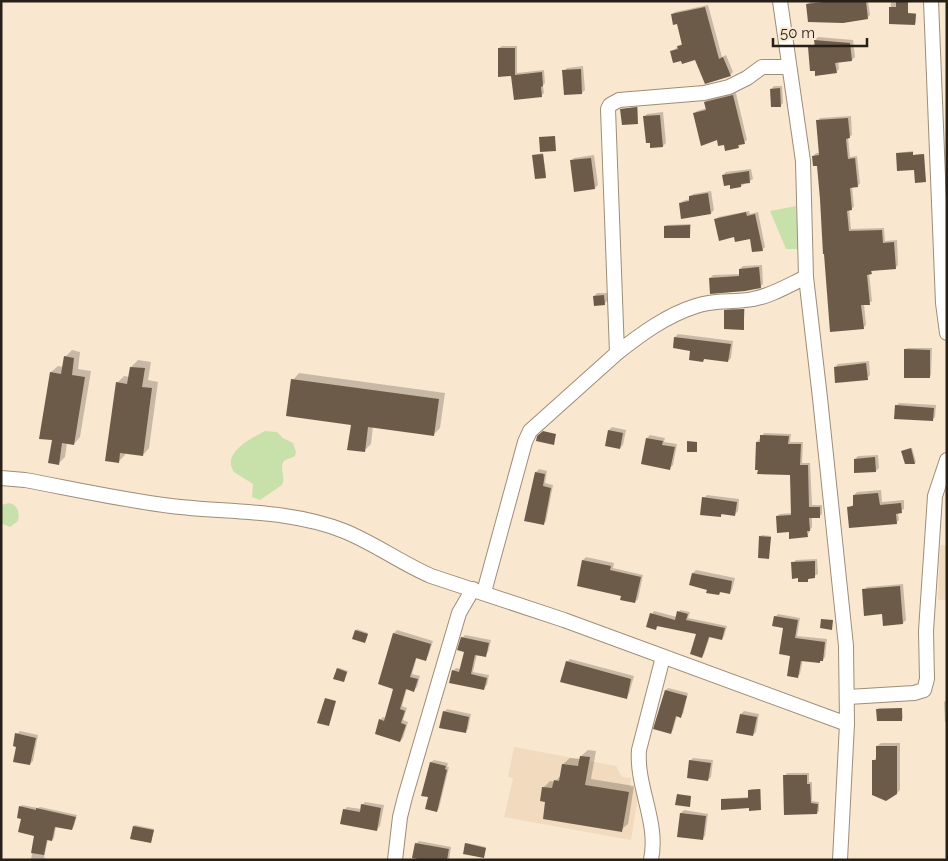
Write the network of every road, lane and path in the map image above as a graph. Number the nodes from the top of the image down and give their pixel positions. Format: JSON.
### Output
{"nodes":[{"id":1,"x":780,"y":1,"type":"edge"},
{"id":2,"x":931,"y":1,"type":"edge"},
{"id":3,"x":789,"y":67,"type":"junction"},
{"id":4,"x":806,"y":277,"type":"junction"},
{"id":5,"x":947,"y":333,"type":"edge"},
{"id":6,"x":617,"y":353,"type":"junction"},
{"id":7,"x":947,"y":460,"type":"edge"},
{"id":8,"x":1,"y":478,"type":"edge"},
{"id":9,"x":479,"y":590,"type":"junction"},
{"id":10,"x":663,"y":657,"type":"junction"},
{"id":11,"x":848,"y":697,"type":"junction"},
{"id":12,"x":847,"y":724,"type":"junction"},
{"id":13,"x":395,"y":860,"type":"edge"},
{"id":14,"x":651,"y":860,"type":"edge"},
{"id":15,"x":840,"y":860,"type":"edge"}],
"edges":[{"from":1,"to":3,"type":"street"},
{"from":2,"to":5,"type":"street"},
{"from":3,"to":4,"type":"street"},
{"from":3,"to":6,"type":"street"},
{"from":4,"to":6,"type":"street"},
{"from":4,"to":11,"type":"street"},
{"from":6,"to":9,"type":"street"},
{"from":7,"to":11,"type":"street"},
{"from":8,"to":9,"type":"street"},
{"from":9,"to":10,"type":"street"},
{"from":9,"to":13,"type":"street"},
{"from":10,"to":12,"type":"street"},
{"from":10,"to":14,"type":"street"},
{"from":11,"to":12,"type":"street"},
{"from":12,"to":15,"type":"street"}]}
